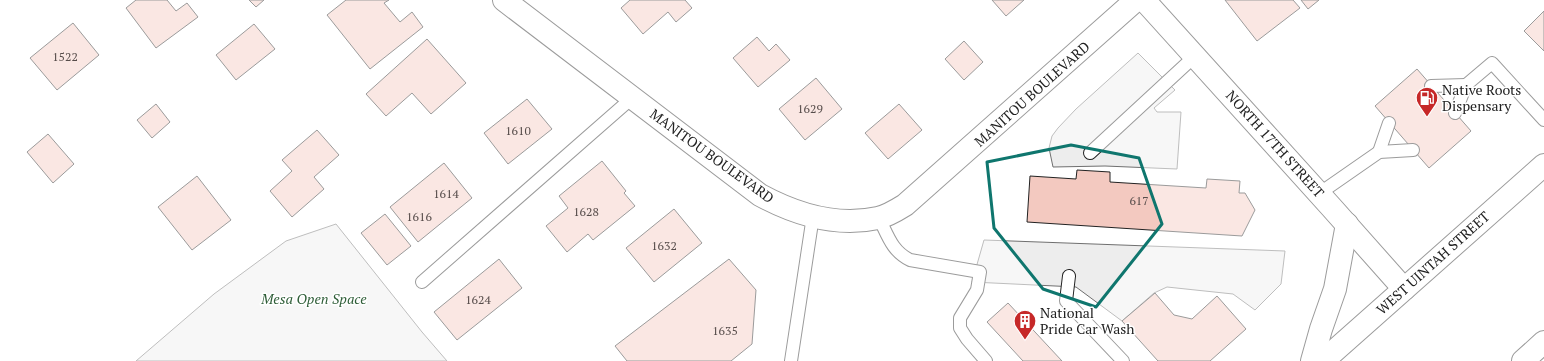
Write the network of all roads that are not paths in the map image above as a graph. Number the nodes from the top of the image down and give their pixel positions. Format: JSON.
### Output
{"nodes":[{"id":1,"x":504,"y":0,"type":"edge"},
{"id":2,"x":1136,"y":0,"type":"edge"},
{"id":3,"x":1144,"y":0,"type":"edge"},
{"id":4,"x":1195,"y":56,"type":"junction"},
{"id":5,"x":1466,"y":85,"type":"junction"},
{"id":6,"x":1431,"y":86,"type":"dead end"},
{"id":7,"x":632,"y":98,"type":"junction"},
{"id":8,"x":1455,"y":113,"type":"dead end"},
{"id":9,"x":1544,"y":120,"type":"edge"},
{"id":10,"x":1390,"y":123,"type":"dead end"},
{"id":11,"x":1413,"y":150,"type":"dead end"},
{"id":12,"x":1379,"y":152,"type":"junction"},
{"id":13,"x":1090,"y":153,"type":"dead end"},
{"id":14,"x":1544,"y":165,"type":"edge"},
{"id":15,"x":1320,"y":193,"type":"junction"},
{"id":16,"x":813,"y":216,"type":"junction"},
{"id":17,"x":879,"y":218,"type":"junction"},
{"id":18,"x":1347,"y":224,"type":"junction"},
{"id":19,"x":1069,"y":276,"type":"dead end"},
{"id":20,"x":422,"y":282,"type":"dead end"},
{"id":21,"x":1404,"y":289,"type":"junction"},
{"id":22,"x":1544,"y":342,"type":"edge"},
{"id":23,"x":792,"y":361,"type":"edge"},
{"id":24,"x":986,"y":361,"type":"edge"},
{"id":25,"x":1123,"y":361,"type":"edge"},
{"id":26,"x":1312,"y":361,"type":"edge"},
{"id":27,"x":1322,"y":361,"type":"edge"},
{"id":28,"x":1523,"y":361,"type":"edge"}],
"edges":[{"from":1,"to":7,"type":"street","name":"MANITOU BOULEVARD"},
{"from":2,"to":17,"type":"street","name":"MANITOU BOULEVARD"},
{"from":3,"to":4,"type":"street","name":"NORTH 17TH STREET"},
{"from":4,"to":13,"type":"lane"},
{"from":4,"to":15,"type":"street","name":"NORTH 17TH STREET"},
{"from":5,"to":6,"type":"lane"},
{"from":5,"to":8,"type":"lane"},
{"from":5,"to":9,"type":"lane"},
{"from":7,"to":16,"type":"street","name":"MANITOU BOULEVARD"},
{"from":7,"to":20,"type":"lane"},
{"from":10,"to":12,"type":"lane"},
{"from":11,"to":12,"type":"lane"},
{"from":12,"to":15,"type":"lane"},
{"from":14,"to":21,"type":"street","name":"WEST UINTAH STREET"},
{"from":15,"to":18,"type":"street","name":"NORTH 17TH STREET"},
{"from":16,"to":17,"type":"street","name":"MANITOU BOULEVARD"},
{"from":16,"to":23,"type":"lane"},
{"from":17,"to":24,"type":"lane"},
{"from":18,"to":21,"type":"street","name":"NORTH 17TH STREET"},
{"from":18,"to":26,"type":"street"},
{"from":19,"to":25,"type":"lane"},
{"from":21,"to":27,"type":"street","name":"WEST UINTAH STREET"},
{"from":22,"to":28,"type":"street"}]}
